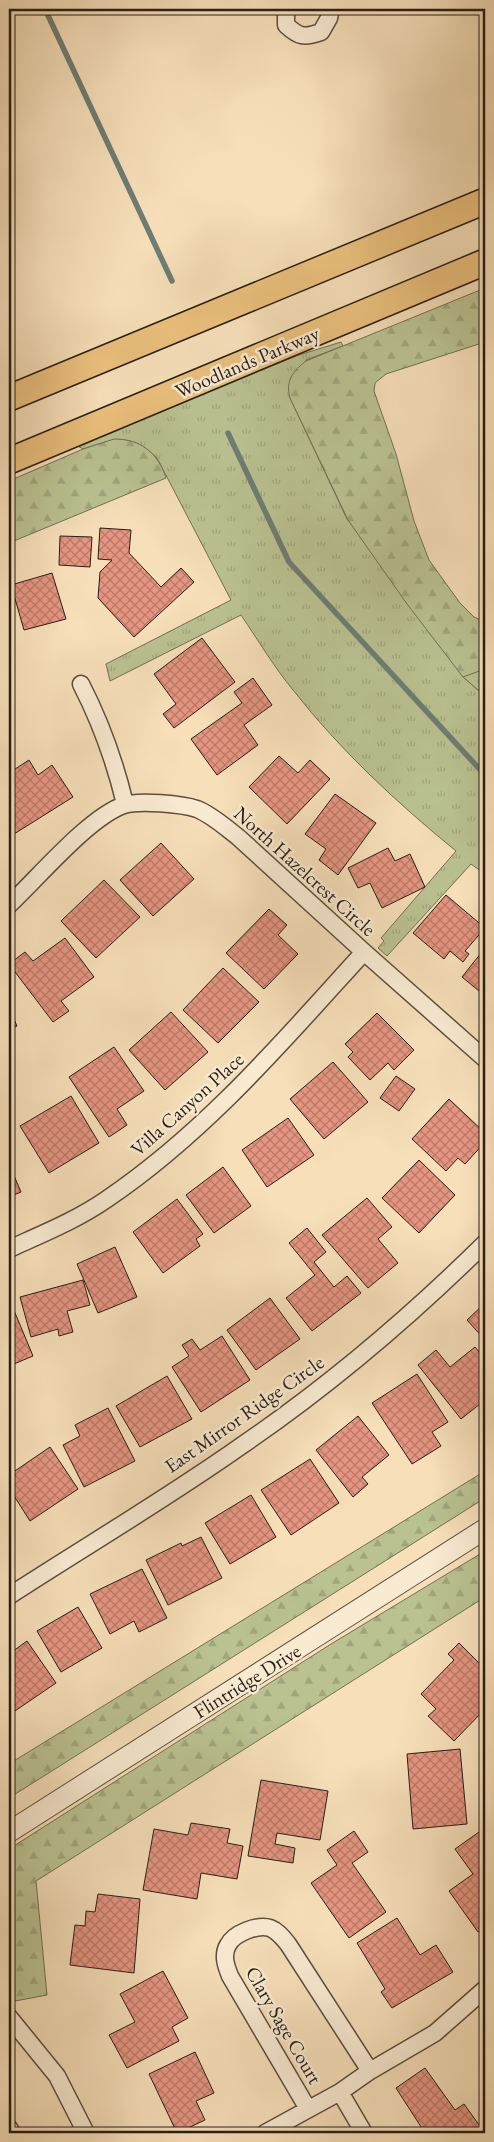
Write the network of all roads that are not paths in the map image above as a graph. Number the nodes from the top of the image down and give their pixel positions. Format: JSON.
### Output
{"nodes":[{"id":1,"x":286,"y":9,"type":"edge"},
{"id":2,"x":331,"y":9,"type":"edge"},
{"id":3,"x":485,"y":201,"type":"edge"},
{"id":4,"x":485,"y":262,"type":"edge"},
{"id":5,"x":9,"y":398,"type":"edge"},
{"id":6,"x":9,"y":461,"type":"edge"},
{"id":7,"x":80,"y":684,"type":"dead end"},
{"id":8,"x":125,"y":804,"type":"junction"},
{"id":9,"x":9,"y":905,"type":"edge"},
{"id":10,"x":364,"y":952,"type":"junction"},
{"id":11,"x":485,"y":1059,"type":"edge"},
{"id":12,"x":485,"y":1243,"type":"edge"},
{"id":13,"x":9,"y":1249,"type":"edge"},
{"id":14,"x":485,"y":1529,"type":"edge"},
{"id":15,"x":9,"y":1596,"type":"edge"},
{"id":16,"x":9,"y":1832,"type":"edge"},
{"id":17,"x":485,"y":1989,"type":"edge"},
{"id":18,"x":9,"y":2017,"type":"edge"},
{"id":19,"x":370,"y":2071,"type":"junction"},
{"id":20,"x":340,"y":2092,"type":"junction"},
{"id":21,"x":308,"y":2109,"type":"junction"},
{"id":22,"x":9,"y":2128,"type":"edge"},
{"id":23,"x":12,"y":2133,"type":"edge"},
{"id":24,"x":86,"y":2133,"type":"edge"},
{"id":25,"x":265,"y":2133,"type":"edge"},
{"id":26,"x":364,"y":2133,"type":"edge"}],
"edges":[{"from":1,"to":2,"type":"street"},
{"from":3,"to":5,"type":"main road"},
{"from":4,"to":6,"type":"main road","name":"Woodlands Parkway"},
{"from":7,"to":8,"type":"street"},
{"from":8,"to":9,"type":"street","name":"North Hazelcrest Circle"},
{"from":8,"to":10,"type":"street","name":"North Hazelcrest Circle"},
{"from":10,"to":11,"type":"street","name":"North Hazelcrest Circle"},
{"from":10,"to":13,"type":"street","name":"Villa Canyon Place"},
{"from":12,"to":15,"type":"street","name":"East Mirror Ridge Circle"},
{"from":14,"to":16,"type":"street","name":"Flintridge Drive"},
{"from":17,"to":19,"type":"street"},
{"from":18,"to":24,"type":"street"},
{"from":19,"to":20,"type":"street"},
{"from":19,"to":21,"type":"street","name":"Clary Sage Court"},
{"from":20,"to":21,"type":"street"},
{"from":20,"to":26,"type":"street"},
{"from":21,"to":25,"type":"street"},
{"from":22,"to":23,"type":"street"}]}
